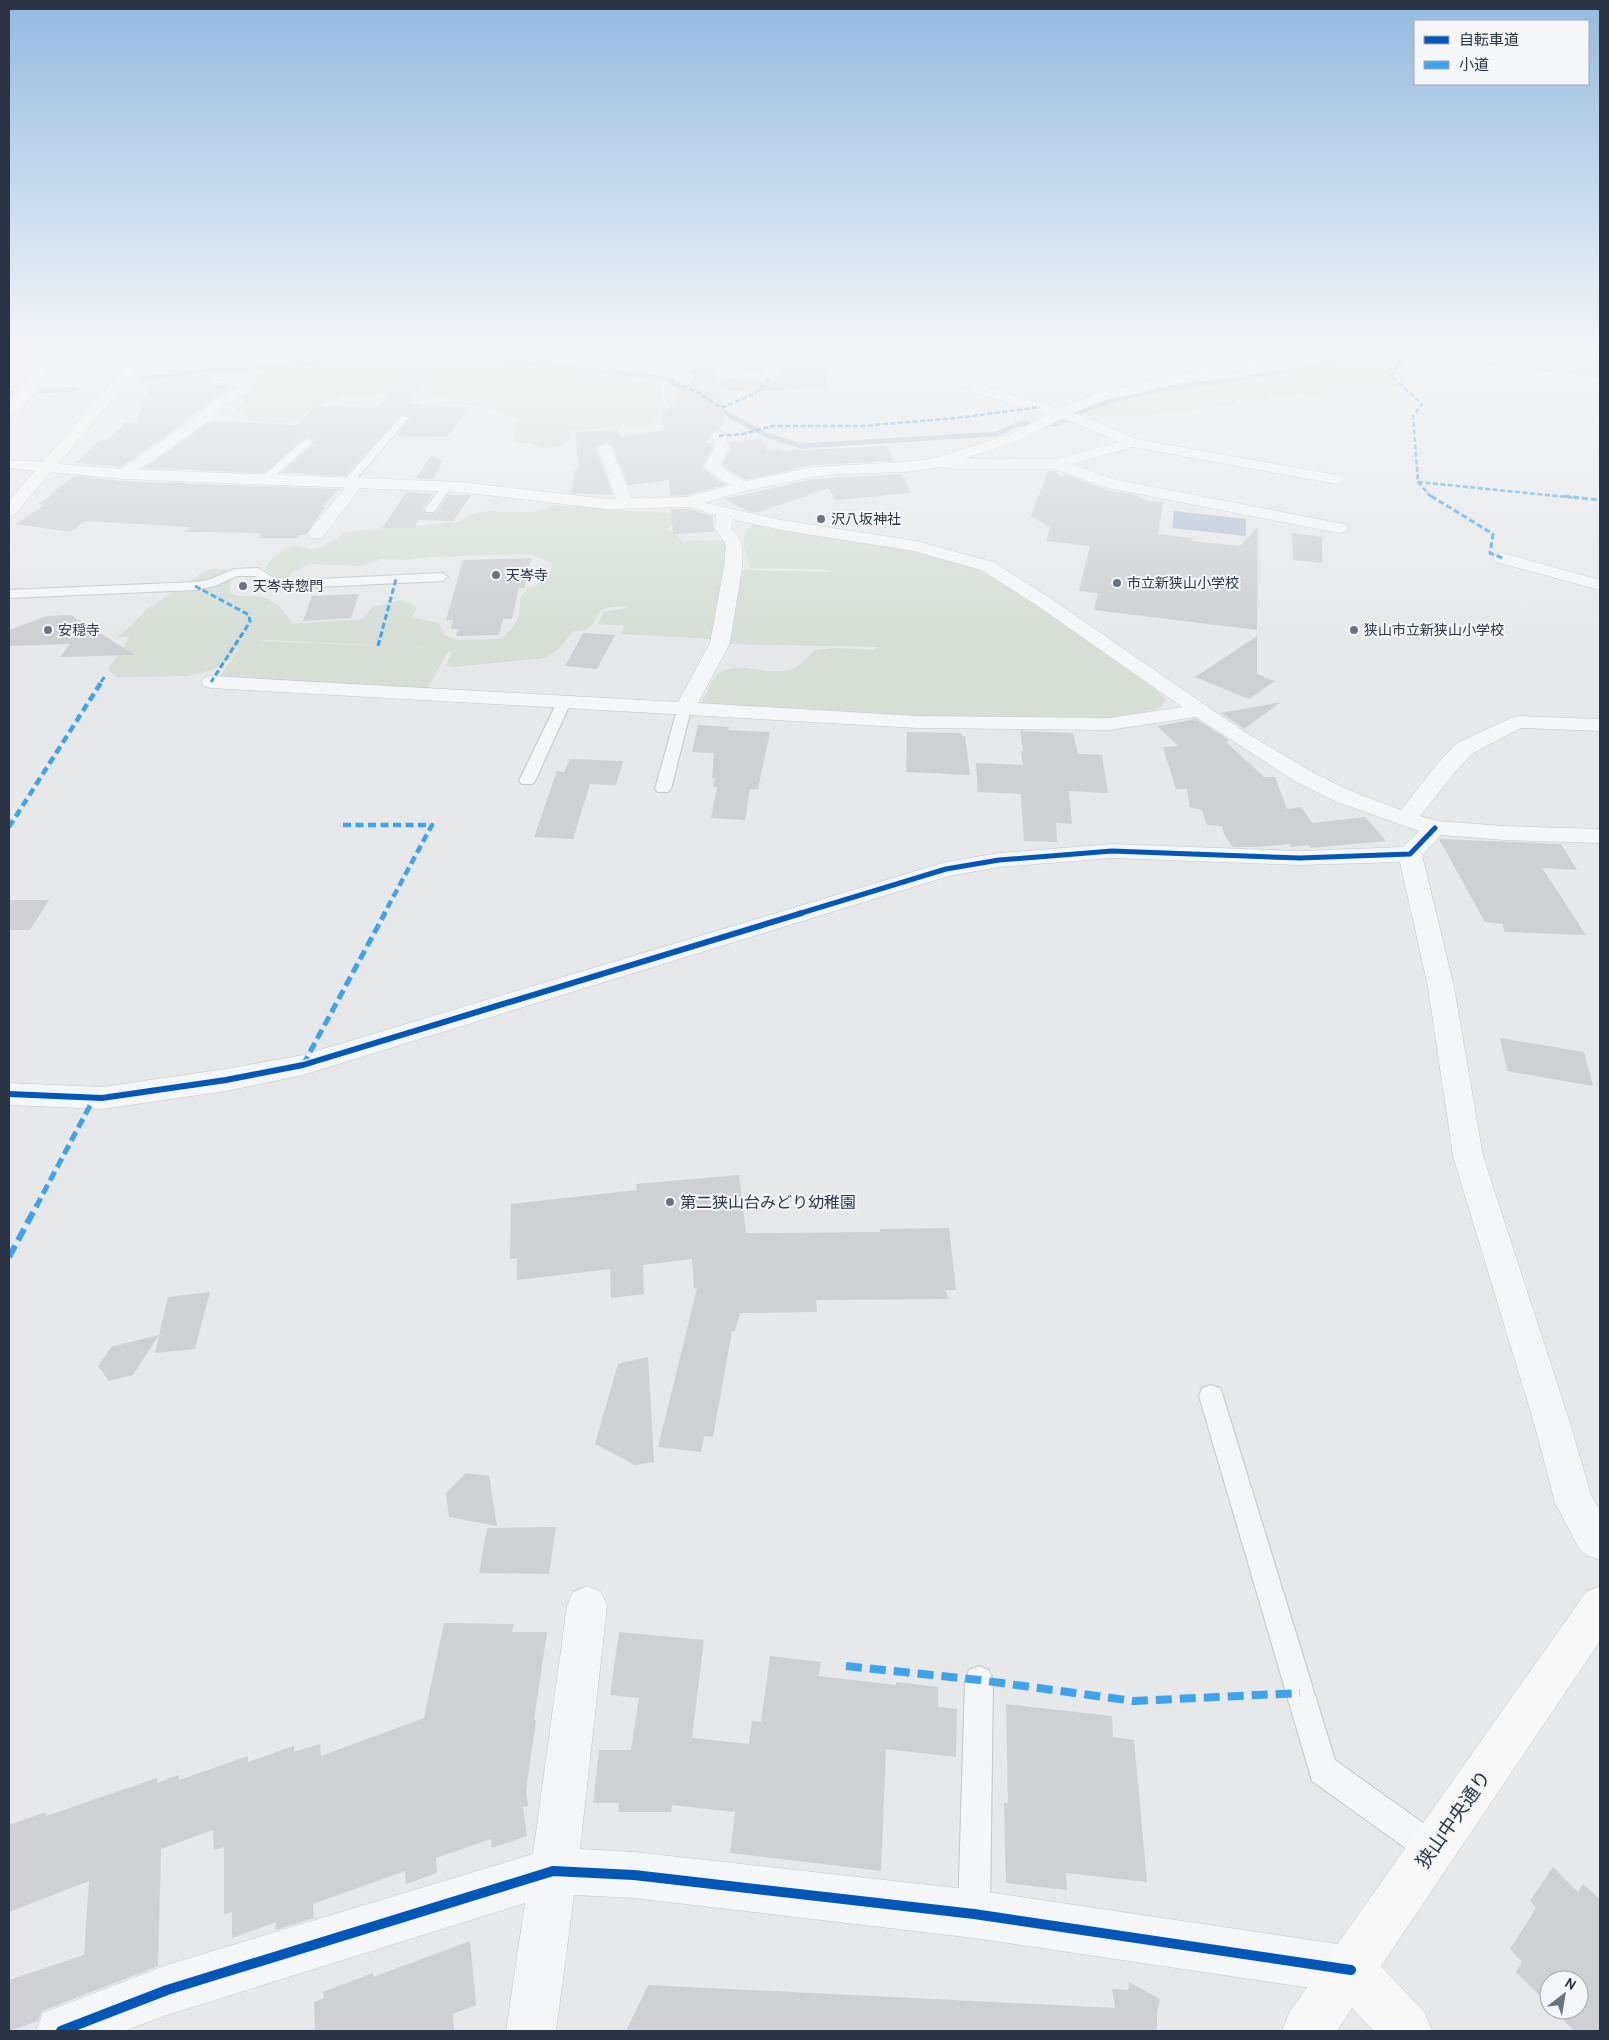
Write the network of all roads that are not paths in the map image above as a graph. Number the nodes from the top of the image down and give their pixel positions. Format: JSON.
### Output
{"nodes":[{"id":1,"x":65,"y":446,"type":"edge"},
{"id":2,"x":163,"y":446,"type":"edge"},
{"id":3,"x":303,"y":446,"type":"edge"},
{"id":4,"x":382,"y":446,"type":"edge"},
{"id":5,"x":722,"y":446,"type":"edge"},
{"id":6,"x":987,"y":446,"type":"edge"},
{"id":7,"x":1121,"y":446,"type":"edge"},
{"id":8,"x":1153,"y":446,"type":"edge"},
{"id":9,"x":605,"y":450,"type":"dead end"},
{"id":10,"x":38,"y":452,"type":"dead end"},
{"id":11,"x":935,"y":463,"type":"junction"},
{"id":12,"x":1057,"y":464,"type":"junction"},
{"id":13,"x":25,"y":466,"type":"junction"},
{"id":14,"x":46,"y":468,"type":"junction"},
{"id":15,"x":12,"y":471,"type":"edge"},
{"id":16,"x":123,"y":474,"type":"junction"},
{"id":17,"x":265,"y":479,"type":"junction"},
{"id":18,"x":1337,"y":479,"type":"dead end"},
{"id":19,"x":353,"y":482,"type":"junction"},
{"id":20,"x":447,"y":486,"type":"junction"},
{"id":21,"x":742,"y":487,"type":"junction"},
{"id":22,"x":688,"y":502,"type":"junction"},
{"id":23,"x":626,"y":504,"type":"junction"},
{"id":24,"x":430,"y":510,"type":"dead end"},
{"id":25,"x":9,"y":511,"type":"edge"},
{"id":26,"x":724,"y":512,"type":"junction"},
{"id":27,"x":1338,"y":528,"type":"dead end"},
{"id":28,"x":316,"y":534,"type":"dead end"},
{"id":29,"x":1502,"y":558,"type":"dead end"},
{"id":30,"x":442,"y":577,"type":"dead end"},
{"id":31,"x":1600,"y":585,"type":"edge"},
{"id":32,"x":9,"y":594,"type":"edge"},
{"id":33,"x":211,"y":682,"type":"dead end"},
{"id":34,"x":564,"y":702,"type":"junction"},
{"id":35,"x":684,"y":710,"type":"junction"},
{"id":36,"x":1201,"y":710,"type":"junction"},
{"id":37,"x":1600,"y":725,"type":"edge"},
{"id":38,"x":528,"y":781,"type":"dead end"},
{"id":39,"x":663,"y":789,"type":"dead end"},
{"id":40,"x":1406,"y":820,"type":"junction"},
{"id":41,"x":1434,"y":828,"type":"junction"},
{"id":42,"x":1600,"y":836,"type":"edge"},
{"id":43,"x":1410,"y":854,"type":"junction"},
{"id":44,"x":9,"y":1094,"type":"edge"},
{"id":45,"x":1211,"y":1396,"type":"dead end"},
{"id":46,"x":1600,"y":1541,"type":"edge"},
{"id":47,"x":587,"y":1606,"type":"dead end"},
{"id":48,"x":1600,"y":1606,"type":"edge"},
{"id":49,"x":980,"y":1680,"type":"dead end"},
{"id":50,"x":1433,"y":1848,"type":"junction"},
{"id":51,"x":553,"y":1871,"type":"junction"},
{"id":52,"x":974,"y":1914,"type":"junction"},
{"id":53,"x":1350,"y":1970,"type":"junction"},
{"id":54,"x":61,"y":2031,"type":"edge"},
{"id":55,"x":530,"y":2031,"type":"edge"},
{"id":56,"x":1307,"y":2031,"type":"edge"},
{"id":57,"x":1406,"y":2031,"type":"edge"}],
"edges":[{"from":1,"to":14,"type":"street"},
{"from":2,"to":16,"type":"street"},
{"from":3,"to":17,"type":"lane"},
{"from":4,"to":19,"type":"lane"},
{"from":5,"to":21,"type":"street"},
{"from":6,"to":11,"type":"street"},
{"from":7,"to":12,"type":"street"},
{"from":8,"to":18,"type":"street"},
{"from":9,"to":23,"type":"street"},
{"from":10,"to":13,"type":"street"},
{"from":11,"to":12,"type":"street"},
{"from":11,"to":21,"type":"street"},
{"from":12,"to":27,"type":"street"},
{"from":13,"to":14,"type":"street"},
{"from":13,"to":15,"type":"street"},
{"from":14,"to":16,"type":"street"},
{"from":14,"to":25,"type":"street"},
{"from":16,"to":17,"type":"street"},
{"from":17,"to":19,"type":"street"},
{"from":19,"to":20,"type":"street"},
{"from":19,"to":28,"type":"street"},
{"from":20,"to":23,"type":"street"},
{"from":20,"to":24,"type":"lane"},
{"from":21,"to":22,"type":"street"},
{"from":22,"to":23,"type":"street"},
{"from":22,"to":26,"type":"street"},
{"from":26,"to":35,"type":"street"},
{"from":26,"to":36,"type":"street"},
{"from":29,"to":31,"type":"street"},
{"from":30,"to":32,"type":"lane"},
{"from":33,"to":34,"type":"street"},
{"from":34,"to":35,"type":"street"},
{"from":34,"to":38,"type":"lane"},
{"from":35,"to":36,"type":"street"},
{"from":35,"to":39,"type":"lane"},
{"from":36,"to":40,"type":"street"},
{"from":37,"to":40,"type":"street"},
{"from":40,"to":41,"type":"street"},
{"from":41,"to":42,"type":"street"},
{"from":41,"to":43,"type":"street"},
{"from":43,"to":44,"type":"street"},
{"from":43,"to":46,"type":"street"},
{"from":45,"to":50,"type":"lane"},
{"from":47,"to":51,"type":"street"},
{"from":48,"to":50,"type":"street","name":"狭山中央通り"},
{"from":49,"to":52,"type":"lane"},
{"from":50,"to":53,"type":"street","name":"狭山中央通り"},
{"from":51,"to":52,"type":"street"},
{"from":51,"to":54,"type":"street"},
{"from":51,"to":55,"type":"street"},
{"from":52,"to":53,"type":"street"},
{"from":53,"to":56,"type":"street","name":"狭山中央通り"},
{"from":53,"to":57,"type":"street"}]}
